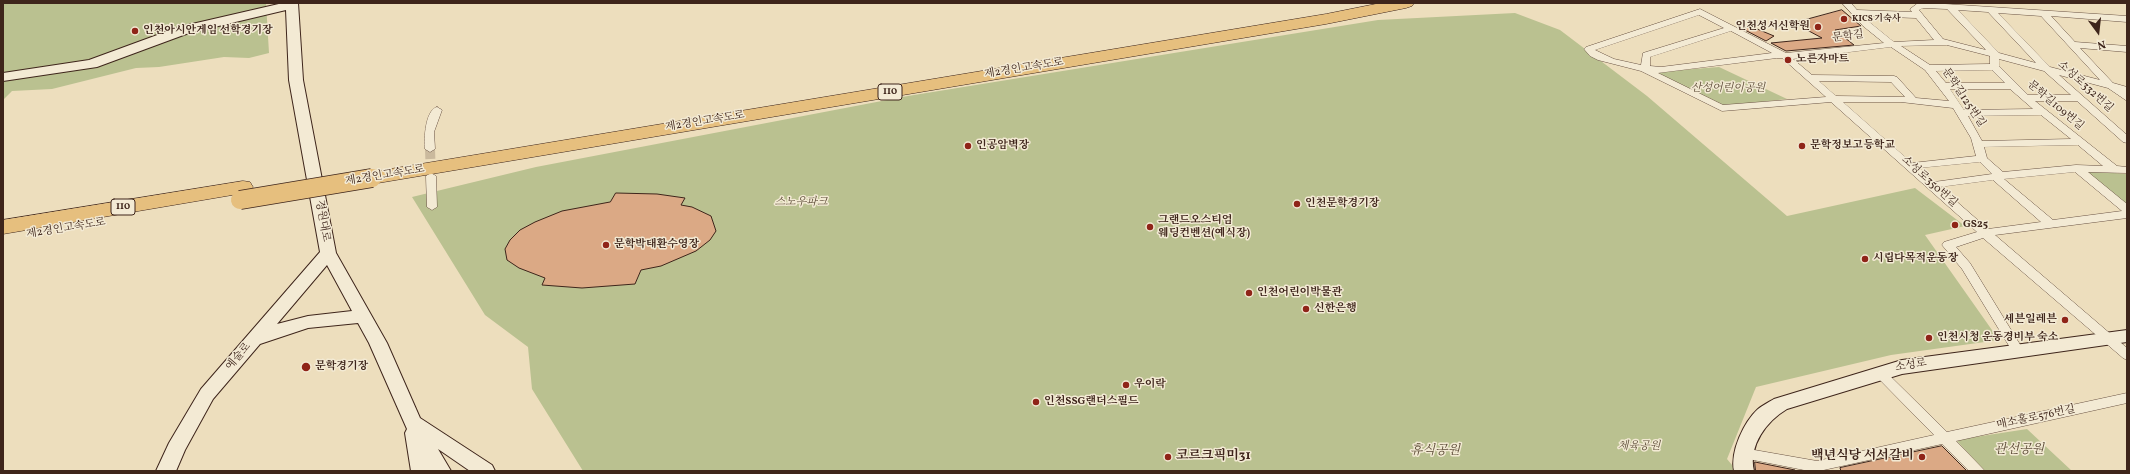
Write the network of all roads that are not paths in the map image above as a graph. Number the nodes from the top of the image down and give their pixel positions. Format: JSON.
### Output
{"nodes":[{"id":1,"x":1352,"y":3,"type":"edge"},
{"id":2,"x":1406,"y":3,"type":"edge"},
{"id":3,"x":1846,"y":3,"type":"edge"},
{"id":4,"x":291,"y":4,"type":"edge"},
{"id":5,"x":1950,"y":7,"type":"junction"},
{"id":6,"x":1990,"y":10,"type":"junction"},
{"id":7,"x":1855,"y":13,"type":"junction"},
{"id":8,"x":2043,"y":13,"type":"junction"},
{"id":9,"x":1917,"y":15,"type":"junction"},
{"id":10,"x":2127,"y":19,"type":"edge"},
{"id":11,"x":1732,"y":28,"type":"junction"},
{"id":12,"x":1940,"y":42,"type":"junction"},
{"id":13,"x":1892,"y":44,"type":"junction"},
{"id":14,"x":2072,"y":45,"type":"junction"},
{"id":15,"x":1589,"y":49,"type":"joint"},
{"id":16,"x":2127,"y":49,"type":"edge"},
{"id":17,"x":1995,"y":54,"type":"junction"},
{"id":18,"x":1785,"y":56,"type":"junction"},
{"id":19,"x":1994,"y":67,"type":"junction"},
{"id":20,"x":2044,"y":67,"type":"junction"},
{"id":21,"x":1927,"y":68,"type":"junction"},
{"id":22,"x":1645,"y":70,"type":"junction"},
{"id":23,"x":3,"y":77,"type":"edge"},
{"id":24,"x":1811,"y":78,"type":"junction"},
{"id":25,"x":2110,"y":85,"type":"junction"},
{"id":26,"x":1942,"y":86,"type":"junction"},
{"id":27,"x":2013,"y":86,"type":"junction"},
{"id":28,"x":2127,"y":90,"type":"edge"},
{"id":29,"x":2026,"y":98,"type":"junction"},
{"id":30,"x":2080,"y":98,"type":"junction"},
{"id":31,"x":2127,"y":98,"type":"edge"},
{"id":32,"x":1835,"y":99,"type":"junction"},
{"id":33,"x":1913,"y":100,"type":"junction"},
{"id":34,"x":1958,"y":109,"type":"junction"},
{"id":35,"x":437,"y":110,"type":"dead end"},
{"id":36,"x":2042,"y":112,"type":"junction"},
{"id":37,"x":2127,"y":140,"type":"edge"},
{"id":38,"x":2079,"y":142,"type":"junction"},
{"id":39,"x":1978,"y":144,"type":"junction"},
{"id":40,"x":430,"y":149,"type":"tunnel mouth"},
{"id":41,"x":1982,"y":159,"type":"junction"},
{"id":42,"x":1911,"y":166,"type":"junction"},
{"id":43,"x":2076,"y":168,"type":"junction"},
{"id":44,"x":2114,"y":169,"type":"junction"},
{"id":45,"x":2127,"y":170,"type":"edge"},
{"id":46,"x":372,"y":172,"type":"junction"},
{"id":47,"x":431,"y":176,"type":"tunnel mouth"},
{"id":48,"x":1998,"y":176,"type":"junction"},
{"id":49,"x":1932,"y":185,"type":"junction"},
{"id":50,"x":242,"y":194,"type":"junction"},
{"id":51,"x":432,"y":207,"type":"dead end"},
{"id":52,"x":2127,"y":210,"type":"edge"},
{"id":53,"x":2127,"y":214,"type":"edge"},
{"id":54,"x":2050,"y":224,"type":"junction"},
{"id":55,"x":3,"y":227,"type":"edge"},
{"id":56,"x":1986,"y":233,"type":"junction"},
{"id":57,"x":3,"y":240,"type":"edge"},
{"id":58,"x":328,"y":253,"type":"junction"},
{"id":59,"x":364,"y":317,"type":"junction"},
{"id":60,"x":2127,"y":336,"type":"edge"},
{"id":61,"x":2107,"y":338,"type":"junction"},
{"id":62,"x":252,"y":341,"type":"junction"},
{"id":63,"x":2018,"y":351,"type":"junction"},
{"id":64,"x":2127,"y":355,"type":"edge"},
{"id":65,"x":1880,"y":373,"type":"junction"},
{"id":66,"x":2127,"y":398,"type":"edge"},
{"id":67,"x":412,"y":421,"type":"junction"},
{"id":68,"x":1945,"y":438,"type":"junction"},
{"id":69,"x":1744,"y":453,"type":"junction"},
{"id":70,"x":166,"y":471,"type":"edge"},
{"id":71,"x":421,"y":471,"type":"edge"},
{"id":72,"x":441,"y":471,"type":"edge"},
{"id":73,"x":485,"y":471,"type":"edge"},
{"id":74,"x":1744,"y":471,"type":"edge"},
{"id":75,"x":1978,"y":471,"type":"edge"}],
"edges":[{"from":1,"to":46,"type":"highway","name":"제2경인고속도로","number":"110"},
{"from":2,"to":46,"type":"highway","name":"제2경인고속도로","number":"110"},
{"from":3,"to":7,"type":"street","name":"문학길125번길"},
{"from":4,"to":23,"type":"main road"},
{"from":4,"to":58,"type":"main road","name":"경원대로"},
{"from":5,"to":6,"type":"street"},
{"from":5,"to":9,"type":"street"},
{"from":5,"to":17,"type":"street"},
{"from":6,"to":8,"type":"street"},
{"from":6,"to":20,"type":"street","name":"소성로332번길"},
{"from":7,"to":9,"type":"street"},
{"from":7,"to":13,"type":"street","name":"문학길125번길"},
{"from":8,"to":10,"type":"street"},
{"from":8,"to":14,"type":"street"},
{"from":9,"to":12,"type":"street"},
{"from":11,"to":15,"type":"street","name":"소성로350번길"},
{"from":11,"to":18,"type":"street","name":"소성로350번길"},
{"from":11,"to":22,"type":"street"},
{"from":12,"to":13,"type":"street","name":"문학길"},
{"from":12,"to":17,"type":"street","name":"문학길"},
{"from":13,"to":18,"type":"street","name":"문학길"},
{"from":13,"to":21,"type":"street","name":"문학길125번길"},
{"from":14,"to":16,"type":"street"},
{"from":14,"to":25,"type":"street"},
{"from":15,"to":22,"type":"street","name":"문학길"},
{"from":17,"to":19,"type":"street"},
{"from":17,"to":20,"type":"street","name":"문학길"},
{"from":18,"to":22,"type":"street","name":"문학길"},
{"from":18,"to":24,"type":"street","name":"소성로350번길"},
{"from":19,"to":21,"type":"street"},
{"from":19,"to":27,"type":"street","name":"문학길109번길"},
{"from":20,"to":25,"type":"street","name":"문학길"},
{"from":20,"to":30,"type":"street","name":"소성로332번길"},
{"from":21,"to":26,"type":"street","name":"문학길125번길"},
{"from":22,"to":32,"type":"street"},
{"from":24,"to":32,"type":"street","name":"소성로350번길"},
{"from":24,"to":33,"type":"street"},
{"from":25,"to":28,"type":"street","name":"문학길"},
{"from":25,"to":31,"type":"street","name":"문학길"},
{"from":26,"to":27,"type":"street"},
{"from":26,"to":34,"type":"street","name":"문학길125번길"},
{"from":27,"to":29,"type":"street","name":"문학길109번길"},
{"from":29,"to":30,"type":"street"},
{"from":29,"to":36,"type":"street","name":"문학길109번길"},
{"from":30,"to":37,"type":"street","name":"소성로332번길"},
{"from":32,"to":33,"type":"street"},
{"from":32,"to":42,"type":"street","name":"소성로350번길"},
{"from":33,"to":34,"type":"street"},
{"from":34,"to":36,"type":"street"},
{"from":34,"to":39,"type":"street","name":"문학길125번길"},
{"from":35,"to":40,"type":"street"},
{"from":36,"to":38,"type":"street","name":"문학길109번길"},
{"from":38,"to":39,"type":"street"},
{"from":38,"to":44,"type":"street","name":"문학길109번길"},
{"from":39,"to":41,"type":"street","name":"문학길125번길"},
{"from":41,"to":42,"type":"street"},
{"from":41,"to":48,"type":"street"},
{"from":42,"to":49,"type":"street","name":"소성로350번길"},
{"from":43,"to":44,"type":"street"},
{"from":43,"to":48,"type":"street"},
{"from":43,"to":52,"type":"street"},
{"from":44,"to":45,"type":"street"},
{"from":46,"to":50,"type":"highway","name":"제2경인고속도로","number":"110","bridge":true},
{"from":47,"to":51,"type":"street"},
{"from":48,"to":49,"type":"street"},
{"from":48,"to":54,"type":"street"},
{"from":49,"to":56,"type":"street","name":"소성로350번길"},
{"from":50,"to":55,"type":"highway","name":"제2경인고속도로","number":"110"},
{"from":50,"to":57,"type":"highway","name":"제2경인고속도로","number":"110"},
{"from":53,"to":54,"type":"street"},
{"from":54,"to":56,"type":"street"},
{"from":56,"to":61,"type":"street","name":"소성로350번길"},
{"from":56,"to":63,"type":"street"},
{"from":58,"to":59,"type":"main road","name":"경원대로"},
{"from":58,"to":62,"type":"main road","name":"예술로"},
{"from":59,"to":62,"type":"main road"},
{"from":59,"to":67,"type":"main road","name":"경원대로"},
{"from":60,"to":61,"type":"main road","name":"소성로"},
{"from":61,"to":63,"type":"main road","name":"소성로"},
{"from":61,"to":64,"type":"street"},
{"from":62,"to":70,"type":"main road","name":"예술로"},
{"from":63,"to":65,"type":"main road","name":"소성로"},
{"from":65,"to":68,"type":"street"},
{"from":65,"to":69,"type":"main road","name":"소성로"},
{"from":66,"to":68,"type":"street","name":"매소홀로576번길"},
{"from":67,"to":71,"type":"main road","name":"경원대로"},
{"from":67,"to":72,"type":"main road","name":"경원대로"},
{"from":67,"to":73,"type":"main road"},
{"from":68,"to":69,"type":"street","name":"매소홀로576번길"},
{"from":68,"to":75,"type":"street"},
{"from":69,"to":74,"type":"main road","name":"소성로"}]}
